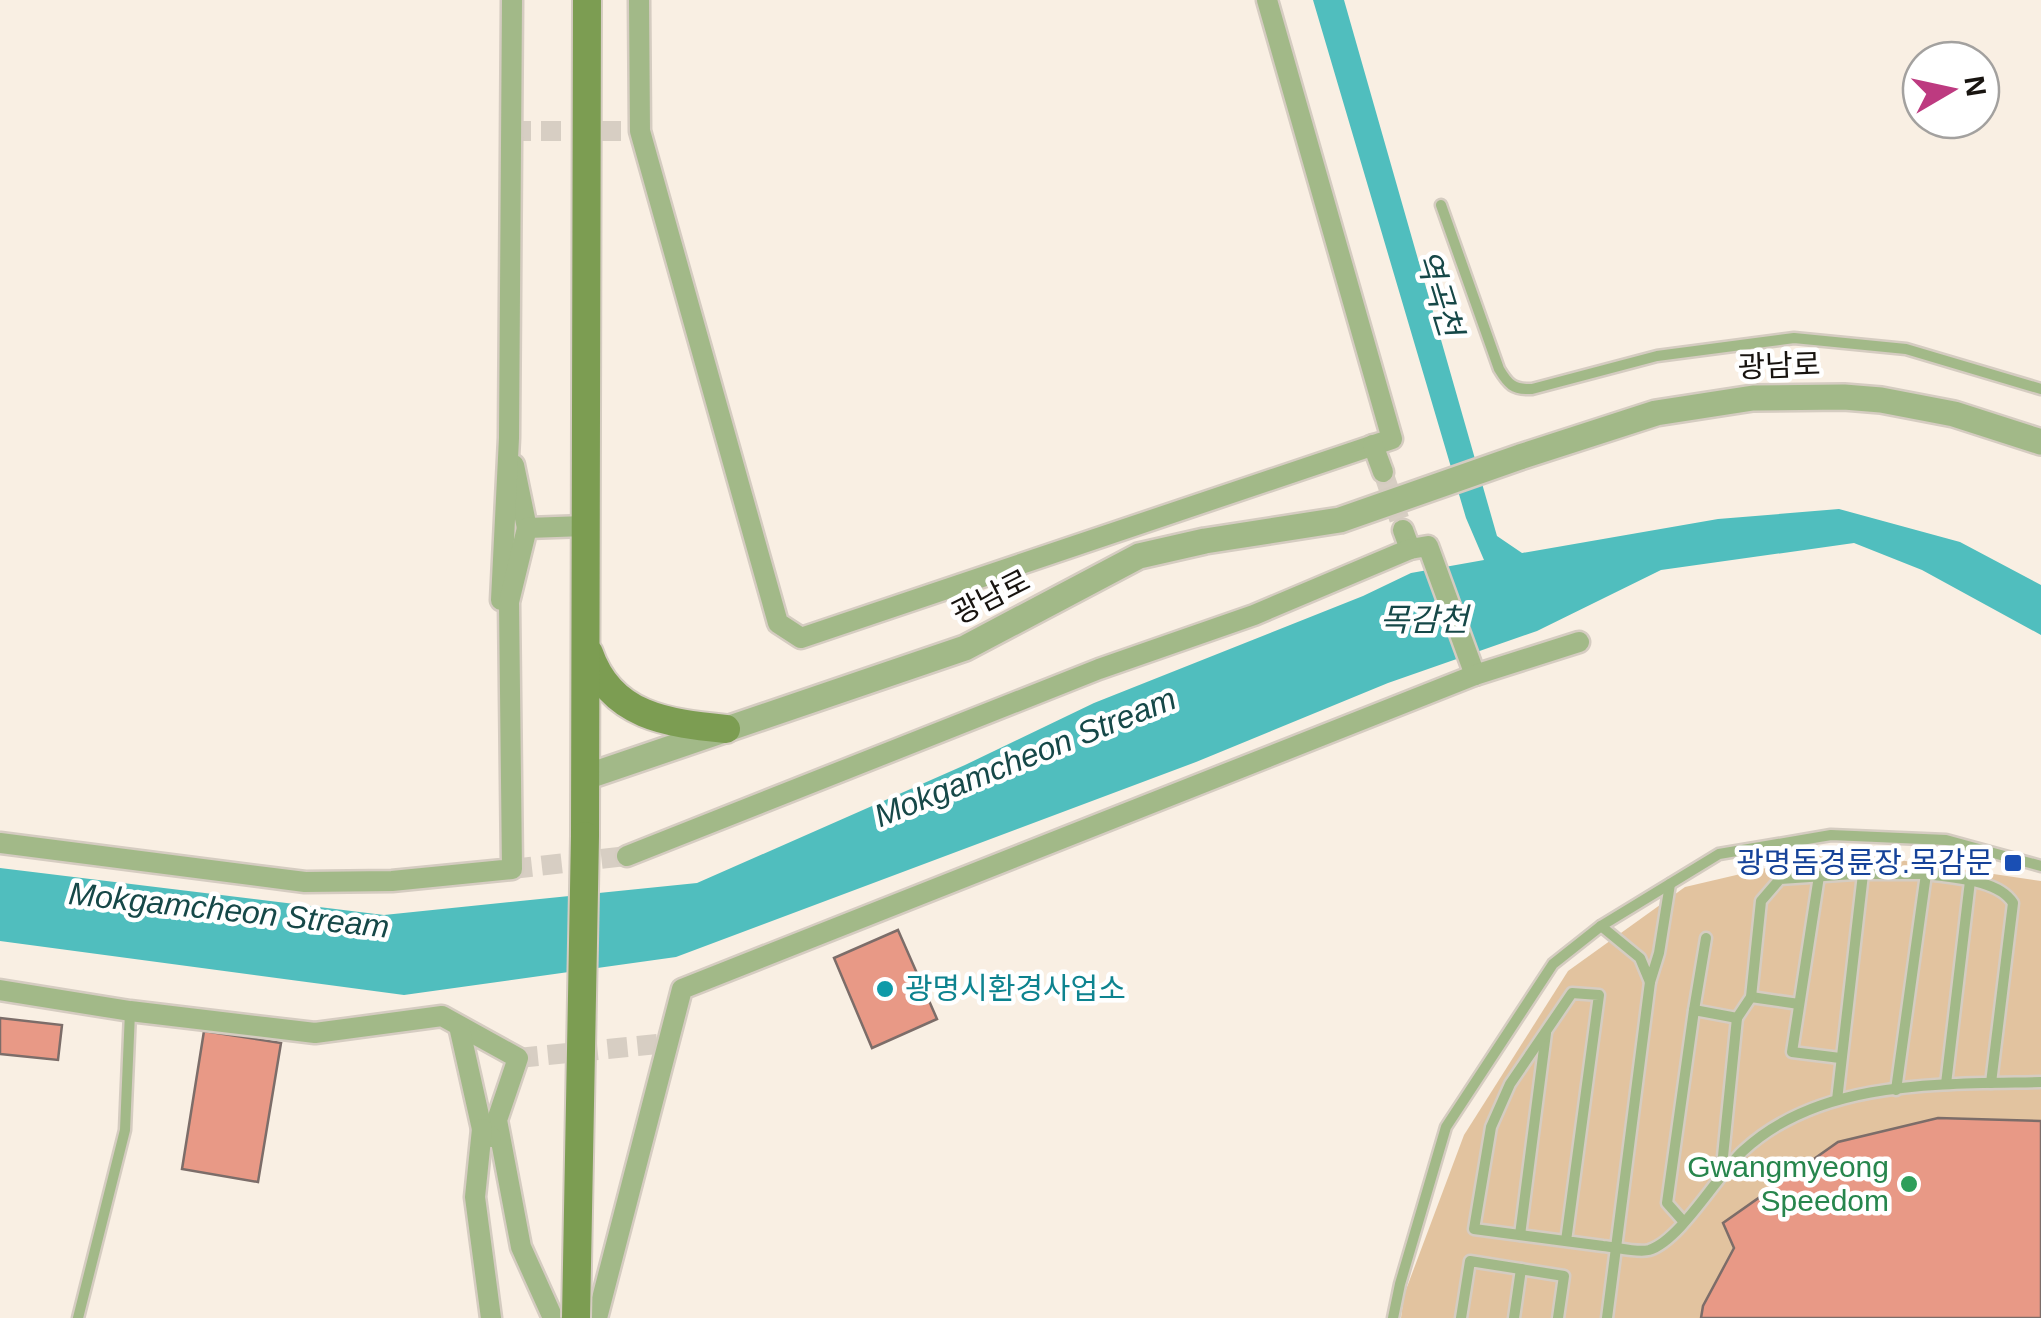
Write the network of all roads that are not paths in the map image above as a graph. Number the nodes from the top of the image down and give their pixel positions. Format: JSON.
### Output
{"nodes":[{"id":1,"x":512,"y":0,"type":"edge"},
{"id":2,"x":587,"y":0,"type":"edge"},
{"id":3,"x":639,"y":0,"type":"edge"},
{"id":4,"x":1267,"y":0,"type":"edge"},
{"id":5,"x":1442,"y":206,"type":"dead end"},
{"id":6,"x":2041,"y":389,"type":"edge"},
{"id":7,"x":510,"y":438,"type":"junction"},
{"id":8,"x":2041,"y":442,"type":"edge"},
{"id":9,"x":1374,"y":445,"type":"junction"},
{"id":10,"x":1383,"y":472,"type":"tunnel mouth"},
{"id":11,"x":585,"y":526,"type":"junction"},
{"id":12,"x":526,"y":528,"type":"junction"},
{"id":13,"x":585,"y":639,"type":"junction"},
{"id":14,"x":510,"y":641,"type":"junction"},
{"id":15,"x":1579,"y":642,"type":"dead end"},
{"id":16,"x":1475,"y":675,"type":"junction"},
{"id":17,"x":726,"y":729,"type":"junction"},
{"id":18,"x":586,"y":778,"type":"junction"},
{"id":19,"x":0,"y":843,"type":"edge"},
{"id":20,"x":627,"y":856,"type":"tunnel mouth"},
{"id":21,"x":2041,"y":866,"type":"edge"},
{"id":22,"x":1863,"y":874,"type":"junction"},
{"id":23,"x":1926,"y":874,"type":"junction"},
{"id":24,"x":1819,"y":876,"type":"junction"},
{"id":25,"x":1970,"y":881,"type":"junction"},
{"id":26,"x":1670,"y":884,"type":"junction"},
{"id":27,"x":1601,"y":926,"type":"junction"},
{"id":28,"x":1706,"y":938,"type":"dead end"},
{"id":29,"x":1650,"y":982,"type":"junction"},
{"id":30,"x":0,"y":990,"type":"edge"},
{"id":31,"x":1751,"y":997,"type":"junction"},
{"id":32,"x":1799,"y":1004,"type":"junction"},
{"id":33,"x":1694,"y":1010,"type":"junction"},
{"id":34,"x":130,"y":1011,"type":"junction"},
{"id":35,"x":1737,"y":1018,"type":"junction"},
{"id":36,"x":459,"y":1026,"type":"junction"},
{"id":37,"x":1546,"y":1031,"type":"junction"},
{"id":38,"x":1840,"y":1058,"type":"junction"},
{"id":39,"x":2041,"y":1082,"type":"edge"},
{"id":40,"x":1991,"y":1083,"type":"junction"},
{"id":41,"x":1946,"y":1084,"type":"junction"},
{"id":42,"x":1896,"y":1090,"type":"junction"},
{"id":43,"x":1837,"y":1100,"type":"junction"},
{"id":44,"x":482,"y":1129,"type":"junction"},
{"id":45,"x":502,"y":1146,"type":"junction"},
{"id":46,"x":1722,"y":1177,"type":"junction"},
{"id":47,"x":1684,"y":1221,"type":"junction"},
{"id":48,"x":1520,"y":1235,"type":"junction"},
{"id":49,"x":1566,"y":1241,"type":"junction"},
{"id":50,"x":1616,"y":1248,"type":"junction"},
{"id":51,"x":1521,"y":1269,"type":"junction"},
{"id":52,"x":78,"y":1318,"type":"edge"},
{"id":53,"x":492,"y":1318,"type":"edge"},
{"id":54,"x":553,"y":1318,"type":"edge"},
{"id":55,"x":576,"y":1318,"type":"edge"},
{"id":56,"x":597,"y":1318,"type":"edge"},
{"id":57,"x":1394,"y":1318,"type":"edge"},
{"id":58,"x":1462,"y":1318,"type":"edge"},
{"id":59,"x":1514,"y":1318,"type":"edge"},
{"id":60,"x":1558,"y":1318,"type":"edge"},
{"id":61,"x":1607,"y":1318,"type":"edge"}],
"edges":[{"from":1,"to":7,"type":"street"},
{"from":2,"to":11,"type":"main road"},
{"from":3,"to":9,"type":"street"},
{"from":4,"to":9,"type":"street"},
{"from":5,"to":6,"type":"lane"},
{"from":7,"to":12,"type":"street"},
{"from":7,"to":14,"type":"street"},
{"from":8,"to":17,"type":"street","name":"광남로"},
{"from":9,"to":10,"type":"street"},
{"from":11,"to":12,"type":"street"},
{"from":11,"to":13,"type":"main road"},
{"from":12,"to":14,"type":"street"},
{"from":13,"to":17,"type":"main road"},
{"from":13,"to":18,"type":"main road"},
{"from":14,"to":19,"type":"street"},
{"from":15,"to":16,"type":"street"},
{"from":16,"to":20,"type":"street"},
{"from":16,"to":56,"type":"street"},
{"from":17,"to":18,"type":"street","name":"광남로"},
{"from":18,"to":55,"type":"main road","bridge":true},
{"from":21,"to":26,"type":"lane"},
{"from":22,"to":23,"type":"lane"},
{"from":22,"to":24,"type":"lane"},
{"from":22,"to":38,"type":"lane"},
{"from":23,"to":25,"type":"lane"},
{"from":23,"to":42,"type":"lane"},
{"from":24,"to":31,"type":"lane"},
{"from":24,"to":32,"type":"lane"},
{"from":25,"to":40,"type":"lane"},
{"from":25,"to":41,"type":"lane"},
{"from":26,"to":27,"type":"lane"},
{"from":26,"to":29,"type":"lane"},
{"from":27,"to":29,"type":"lane"},
{"from":27,"to":57,"type":"lane"},
{"from":28,"to":33,"type":"lane"},
{"from":29,"to":50,"type":"lane"},
{"from":30,"to":34,"type":"street"},
{"from":31,"to":32,"type":"lane"},
{"from":31,"to":35,"type":"lane"},
{"from":32,"to":38,"type":"lane"},
{"from":33,"to":35,"type":"lane"},
{"from":33,"to":47,"type":"lane"},
{"from":34,"to":36,"type":"street"},
{"from":34,"to":52,"type":"lane"},
{"from":35,"to":46,"type":"lane"},
{"from":36,"to":44,"type":"street"},
{"from":36,"to":45,"type":"street"},
{"from":37,"to":48,"type":"lane"},
{"from":37,"to":48,"type":"lane"},
{"from":37,"to":49,"type":"lane"},
{"from":38,"to":43,"type":"lane"},
{"from":39,"to":40,"type":"lane"},
{"from":40,"to":41,"type":"lane"},
{"from":41,"to":42,"type":"lane"},
{"from":42,"to":43,"type":"lane"},
{"from":43,"to":46,"type":"lane"},
{"from":44,"to":45,"type":"street"},
{"from":44,"to":53,"type":"street"},
{"from":45,"to":54,"type":"street"},
{"from":46,"to":47,"type":"lane"},
{"from":47,"to":50,"type":"lane"},
{"from":48,"to":49,"type":"lane"},
{"from":49,"to":50,"type":"lane"},
{"from":50,"to":61,"type":"lane"},
{"from":51,"to":58,"type":"lane"},
{"from":51,"to":59,"type":"lane"},
{"from":51,"to":60,"type":"lane"}]}
